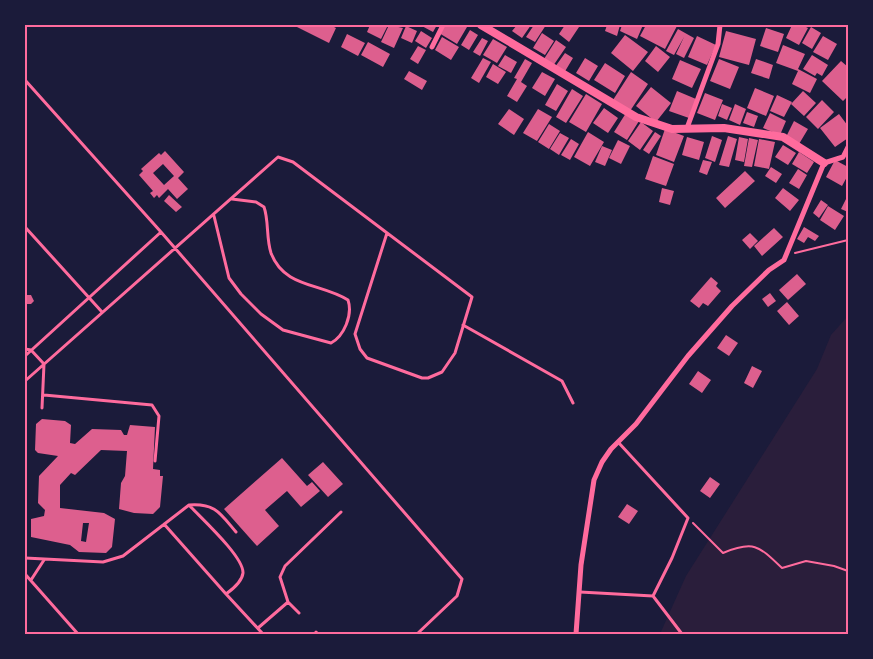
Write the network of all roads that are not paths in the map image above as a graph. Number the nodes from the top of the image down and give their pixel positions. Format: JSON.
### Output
{"nodes":[{"id":1,"x":443,"y":25,"type":"edge"},
{"id":2,"x":481,"y":25,"type":"edge"},
{"id":3,"x":720,"y":25,"type":"edge"},
{"id":4,"x":432,"y":47,"type":"dead end"},
{"id":5,"x":25,"y":80,"type":"edge"},
{"id":6,"x":687,"y":128,"type":"junction"},
{"id":7,"x":848,"y":147,"type":"edge"},
{"id":8,"x":846,"y":158,"type":"edge"},
{"id":9,"x":824,"y":163,"type":"junction"},
{"id":10,"x":232,"y":199,"type":"junction"},
{"id":11,"x":214,"y":216,"type":"junction"},
{"id":12,"x":25,"y":227,"type":"edge"},
{"id":13,"x":161,"y":232,"type":"junction"},
{"id":14,"x":387,"y":233,"type":"junction"},
{"id":15,"x":175,"y":248,"type":"junction"},
{"id":16,"x":89,"y":296,"type":"junction"},
{"id":17,"x":102,"y":312,"type":"junction"},
{"id":18,"x":463,"y":325,"type":"junction"},
{"id":19,"x":25,"y":350,"type":"edge"},
{"id":20,"x":31,"y":350,"type":"junction"},
{"id":21,"x":25,"y":356,"type":"edge"},
{"id":22,"x":44,"y":364,"type":"junction"},
{"id":23,"x":25,"y":381,"type":"edge"},
{"id":24,"x":44,"y":395,"type":"junction"},
{"id":25,"x":572,"y":403,"type":"dead end"},
{"id":26,"x":42,"y":408,"type":"dead end"},
{"id":27,"x":618,"y":442,"type":"junction"},
{"id":28,"x":155,"y":461,"type":"dead end"},
{"id":29,"x":189,"y":505,"type":"junction"},
{"id":30,"x":341,"y":512,"type":"dead end"},
{"id":31,"x":164,"y":524,"type":"junction"},
{"id":32,"x":236,"y":532,"type":"dead end"},
{"id":33,"x":25,"y":558,"type":"edge"},
{"id":34,"x":44,"y":559,"type":"junction"},
{"id":35,"x":25,"y":574,"type":"edge"},
{"id":36,"x":31,"y":580,"type":"junction"},
{"id":37,"x":579,"y":592,"type":"junction"},
{"id":38,"x":226,"y":594,"type":"junction"},
{"id":39,"x":653,"y":596,"type":"junction"},
{"id":40,"x":288,"y":602,"type":"junction"},
{"id":41,"x":299,"y":613,"type":"dead end"},
{"id":42,"x":258,"y":628,"type":"junction"},
{"id":43,"x":78,"y":634,"type":"edge"},
{"id":44,"x":263,"y":634,"type":"edge"},
{"id":45,"x":417,"y":634,"type":"edge"},
{"id":46,"x":576,"y":634,"type":"edge"},
{"id":47,"x":682,"y":634,"type":"edge"}],
"edges":[{"from":1,"to":4,"type":"street"},
{"from":2,"to":6,"type":"street"},
{"from":3,"to":6,"type":"street"},
{"from":5,"to":13,"type":"lane"},
{"from":6,"to":9,"type":"street"},
{"from":7,"to":8,"type":"street"},
{"from":8,"to":9,"type":"street"},
{"from":9,"to":27,"type":"street"},
{"from":10,"to":11,"type":"lane"},
{"from":10,"to":11,"type":"lane"},
{"from":10,"to":14,"type":"lane"},
{"from":11,"to":15,"type":"lane"},
{"from":12,"to":16,"type":"lane"},
{"from":13,"to":15,"type":"lane"},
{"from":13,"to":16,"type":"lane"},
{"from":14,"to":18,"type":"lane"},
{"from":14,"to":18,"type":"lane"},
{"from":15,"to":17,"type":"lane"},
{"from":15,"to":45,"type":"lane"},
{"from":16,"to":17,"type":"lane"},
{"from":16,"to":20,"type":"lane"},
{"from":17,"to":22,"type":"lane"},
{"from":18,"to":25,"type":"lane"},
{"from":19,"to":20,"type":"lane"},
{"from":20,"to":21,"type":"lane"},
{"from":20,"to":22,"type":"lane"},
{"from":22,"to":23,"type":"lane"},
{"from":22,"to":24,"type":"lane"},
{"from":24,"to":26,"type":"lane"},
{"from":24,"to":28,"type":"lane"},
{"from":27,"to":37,"type":"street"},
{"from":27,"to":39,"type":"lane"},
{"from":29,"to":31,"type":"lane"},
{"from":29,"to":32,"type":"lane"},
{"from":29,"to":38,"type":"lane"},
{"from":30,"to":40,"type":"lane"},
{"from":31,"to":34,"type":"lane"},
{"from":31,"to":38,"type":"lane"},
{"from":33,"to":34,"type":"lane"},
{"from":34,"to":36,"type":"lane"},
{"from":35,"to":36,"type":"lane"},
{"from":36,"to":43,"type":"lane"},
{"from":37,"to":39,"type":"lane"},
{"from":37,"to":46,"type":"street"},
{"from":38,"to":42,"type":"lane"},
{"from":39,"to":47,"type":"lane"},
{"from":40,"to":41,"type":"lane"},
{"from":40,"to":42,"type":"lane"},
{"from":42,"to":44,"type":"lane"}]}
